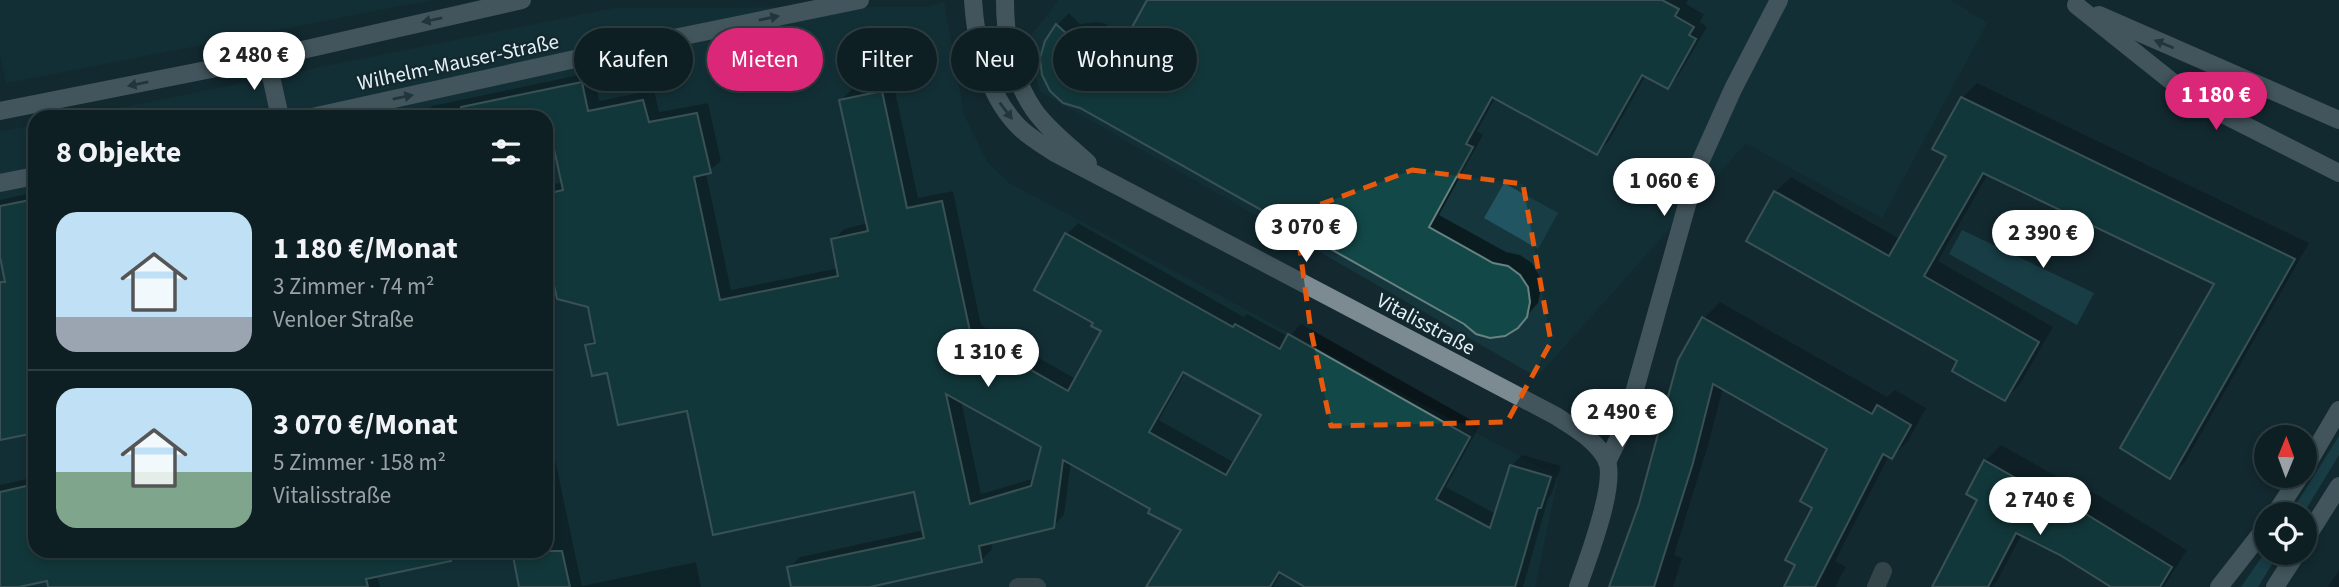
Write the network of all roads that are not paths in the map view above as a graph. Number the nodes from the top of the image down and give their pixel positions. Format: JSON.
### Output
{"nodes":[{"id":1,"x":523,"y":0,"type":"edge"},
{"id":2,"x":860,"y":0,"type":"edge"},
{"id":3,"x":973,"y":0,"type":"edge"},
{"id":4,"x":1005,"y":0,"type":"edge"},
{"id":5,"x":1779,"y":0,"type":"edge"},
{"id":6,"x":2072,"y":2,"type":"edge"},
{"id":7,"x":267,"y":58,"type":"junction"},
{"id":8,"x":278,"y":110,"type":"edge"},
{"id":9,"x":345,"y":110,"type":"edge"},
{"id":10,"x":0,"y":111,"type":"edge"},
{"id":11,"x":2339,"y":120,"type":"edge"},
{"id":12,"x":2336,"y":175,"type":"edge"},
{"id":13,"x":28,"y":177,"type":"edge"},
{"id":14,"x":1104,"y":177,"type":"junction"},
{"id":15,"x":0,"y":183,"type":"edge"},
{"id":16,"x":2339,"y":410,"type":"edge"},
{"id":17,"x":2317,"y":448,"type":"edge"},
{"id":18,"x":1607,"y":462,"type":"junction"},
{"id":19,"x":2339,"y":486,"type":"edge"},
{"id":20,"x":2317,"y":521,"type":"edge"},
{"id":21,"x":2254,"y":542,"type":"edge"},
{"id":22,"x":2289,"y":565,"type":"edge"},
{"id":23,"x":1018,"y":587,"type":"edge"},
{"id":24,"x":1037,"y":587,"type":"edge"},
{"id":25,"x":1578,"y":587,"type":"edge"},
{"id":26,"x":2219,"y":587,"type":"edge"},
{"id":27,"x":2275,"y":587,"type":"edge"}],
"edges":[{"from":1,"to":7,"type":"street","one_way":true},
{"from":9,"to":2,"type":"street","name":"Wilhelm-Mauser-Straße","one_way":true},
{"from":3,"to":14,"type":"street","name":"Vitalisstraße","one_way":true},
{"from":4,"to":14,"type":"street","name":"Vitalisstraße"},
{"from":5,"to":18,"type":"street"},
{"from":11,"to":6,"type":"street","one_way":true},
{"from":6,"to":12,"type":"street"},
{"from":7,"to":8,"type":"street"},
{"from":7,"to":10,"type":"street","one_way":true},
{"from":13,"to":15,"type":"street"},
{"from":14,"to":18,"type":"street","name":"Vitalisstraße"},
{"from":16,"to":17,"type":"street"},
{"from":18,"to":25,"type":"street"},
{"from":19,"to":20,"type":"street"},
{"from":21,"to":26,"type":"street"},
{"from":22,"to":27,"type":"street"},
{"from":23,"to":24,"type":"street"}]}
